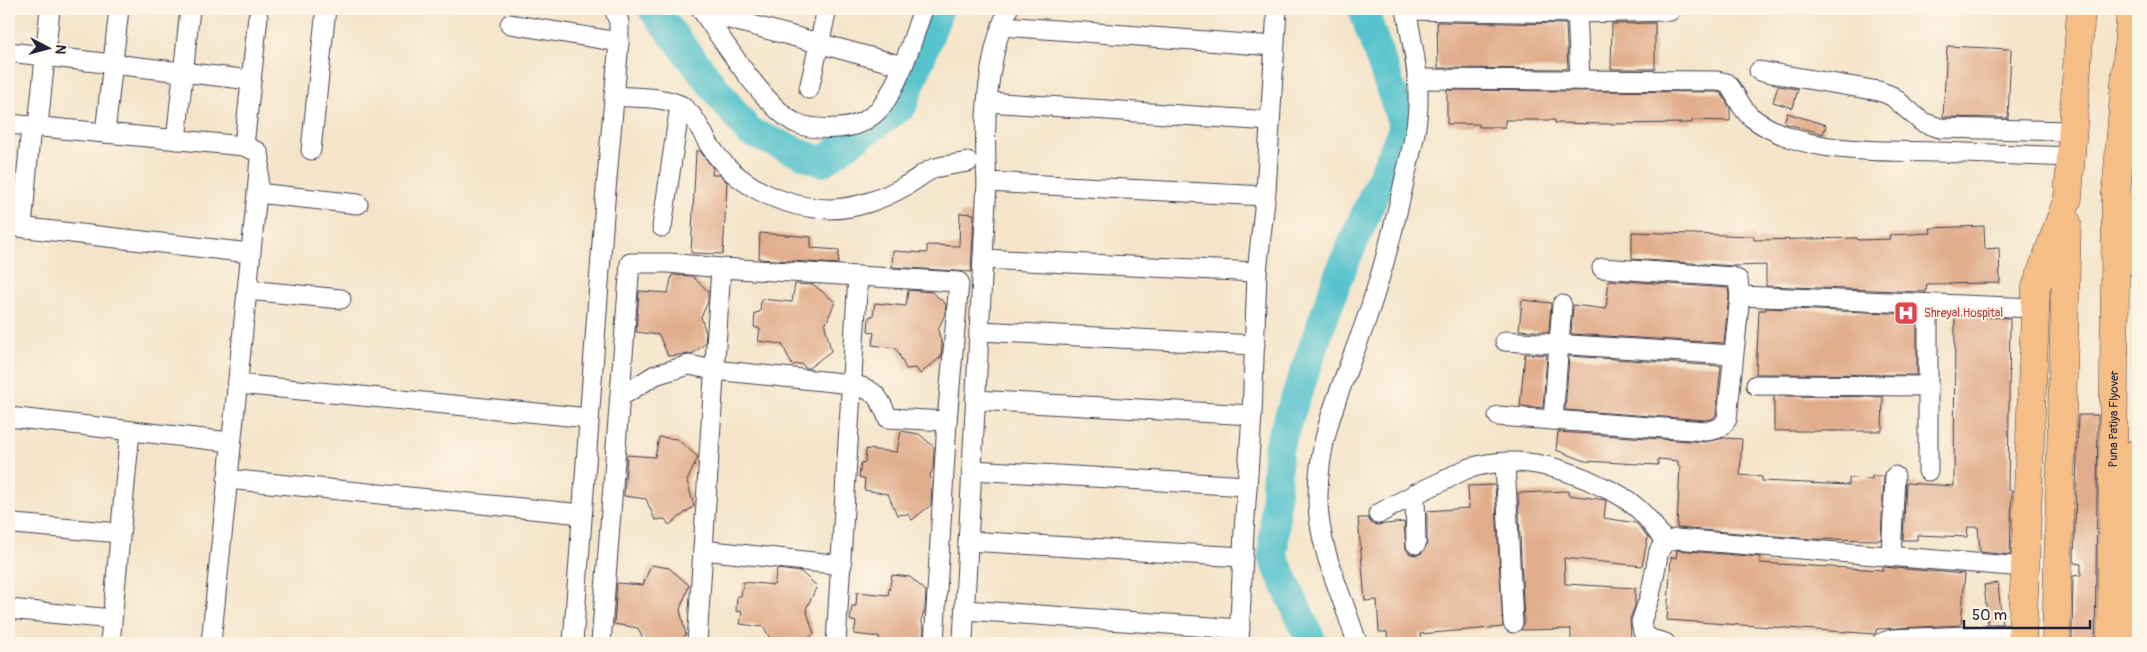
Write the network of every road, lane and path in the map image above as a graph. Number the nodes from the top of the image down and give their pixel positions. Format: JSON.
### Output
{"nodes":[{"id":1,"x":50,"y":9,"type":"edge"},
{"id":2,"x":119,"y":9,"type":"edge"},
{"id":3,"x":190,"y":9,"type":"edge"},
{"id":4,"x":326,"y":9,"type":"edge"},
{"id":5,"x":614,"y":9,"type":"edge"},
{"id":6,"x":827,"y":9,"type":"edge"},
{"id":7,"x":924,"y":9,"type":"edge"},
{"id":8,"x":1277,"y":9,"type":"edge"},
{"id":9,"x":2075,"y":9,"type":"edge"},
{"id":10,"x":2081,"y":9,"type":"edge"},
{"id":11,"x":2131,"y":9,"type":"edge"},
{"id":12,"x":702,"y":10,"type":"edge"},
{"id":13,"x":1406,"y":10,"type":"edge"},
{"id":14,"x":1577,"y":11,"type":"edge"},
{"id":15,"x":1670,"y":11,"type":"dead end"},
{"id":16,"x":2138,"y":14,"type":"edge"},
{"id":17,"x":258,"y":17,"type":"dead end"},
{"id":18,"x":1005,"y":17,"type":"edge"},
{"id":19,"x":510,"y":24,"type":"dead end"},
{"id":20,"x":2078,"y":38,"type":"junction"},
{"id":21,"x":619,"y":42,"type":"junction"},
{"id":22,"x":820,"y":43,"type":"junction"},
{"id":23,"x":1274,"y":46,"type":"junction"},
{"id":24,"x":2131,"y":47,"type":"edge"},
{"id":25,"x":9,"y":52,"type":"edge"},
{"id":26,"x":46,"y":56,"type":"junction"},
{"id":27,"x":113,"y":64,"type":"junction"},
{"id":28,"x":903,"y":66,"type":"junction"},
{"id":29,"x":1759,"y":71,"type":"dead end"},
{"id":30,"x":183,"y":72,"type":"junction"},
{"id":31,"x":1417,"y":79,"type":"junction"},
{"id":32,"x":251,"y":80,"type":"junction"},
{"id":33,"x":1580,"y":80,"type":"junction"},
{"id":34,"x":809,"y":89,"type":"dead end"},
{"id":35,"x":614,"y":96,"type":"junction"},
{"id":36,"x":988,"y":102,"type":"junction"},
{"id":37,"x":680,"y":105,"type":"junction"},
{"id":38,"x":1270,"y":121,"type":"junction"},
{"id":39,"x":9,"y":124,"type":"edge"},
{"id":40,"x":34,"y":126,"type":"junction"},
{"id":41,"x":105,"y":133,"type":"junction"},
{"id":42,"x":176,"y":140,"type":"junction"},
{"id":43,"x":2071,"y":144,"type":"junction"},
{"id":44,"x":244,"y":146,"type":"junction"},
{"id":45,"x":311,"y":150,"type":"dead end"},
{"id":46,"x":968,"y":162,"type":"dead end"},
{"id":47,"x":987,"y":182,"type":"junction"},
{"id":48,"x":256,"y":193,"type":"junction"},
{"id":49,"x":2116,"y":194,"type":"junction"},
{"id":50,"x":1265,"y":196,"type":"junction"},
{"id":51,"x":2068,"y":198,"type":"junction"},
{"id":52,"x":358,"y":204,"type":"dead end"},
{"id":53,"x":16,"y":226,"type":"edge"},
{"id":54,"x":662,"y":227,"type":"dead end"},
{"id":55,"x":250,"y":253,"type":"junction"},
{"id":56,"x":982,"y":259,"type":"junction"},
{"id":57,"x":2138,"y":263,"type":"edge"},
{"id":58,"x":721,"y":268,"type":"junction"},
{"id":59,"x":1602,"y":268,"type":"dead end"},
{"id":60,"x":1257,"y":272,"type":"junction"},
{"id":61,"x":858,"y":276,"type":"junction"},
{"id":62,"x":247,"y":290,"type":"junction"},
{"id":63,"x":1740,"y":296,"type":"junction"},
{"id":64,"x":341,"y":299,"type":"dead end"},
{"id":65,"x":1928,"y":304,"type":"junction"},
{"id":66,"x":1562,"y":305,"type":"dead end"},
{"id":67,"x":2035,"y":308,"type":"junction"},
{"id":68,"x":979,"y":331,"type":"junction"},
{"id":69,"x":1506,"y":341,"type":"dead end"},
{"id":70,"x":1559,"y":344,"type":"junction"},
{"id":71,"x":1255,"y":346,"type":"junction"},
{"id":72,"x":1733,"y":355,"type":"junction"},
{"id":73,"x":714,"y":370,"type":"junction"},
{"id":74,"x":238,"y":384,"type":"junction"},
{"id":75,"x":852,"y":384,"type":"junction"},
{"id":76,"x":1756,"y":385,"type":"dead end"},
{"id":77,"x":1928,"y":386,"type":"junction"},
{"id":78,"x":620,"y":397,"type":"junction"},
{"id":79,"x":975,"y":400,"type":"junction"},
{"id":80,"x":1252,"y":415,"type":"junction"},
{"id":81,"x":1498,"y":416,"type":"dead end"},
{"id":82,"x":9,"y":417,"type":"edge"},
{"id":83,"x":589,"y":418,"type":"junction"},
{"id":84,"x":1553,"y":420,"type":"junction"},
{"id":85,"x":947,"y":421,"type":"junction"},
{"id":86,"x":130,"y":431,"type":"junction"},
{"id":87,"x":230,"y":442,"type":"junction"},
{"id":88,"x":2138,"y":452,"type":"edge"},
{"id":89,"x":1506,"y":462,"type":"junction"},
{"id":90,"x":2138,"y":463,"type":"edge"},
{"id":91,"x":972,"y":470,"type":"junction"},
{"id":92,"x":1928,"y":471,"type":"dead end"},
{"id":93,"x":1895,"y":476,"type":"dead end"},
{"id":94,"x":227,"y":479,"type":"junction"},
{"id":95,"x":1247,"y":486,"type":"junction"},
{"id":96,"x":1415,"y":493,"type":"junction"},
{"id":97,"x":582,"y":514,"type":"junction"},
{"id":98,"x":1378,"y":514,"type":"dead end"},
{"id":99,"x":2137,"y":521,"type":"edge"},
{"id":100,"x":14,"y":524,"type":"dead end"},
{"id":101,"x":120,"y":533,"type":"junction"},
{"id":102,"x":968,"y":541,"type":"junction"},
{"id":103,"x":1665,"y":542,"type":"junction"},
{"id":104,"x":1416,"y":544,"type":"dead end"},
{"id":105,"x":703,"y":550,"type":"junction"},
{"id":106,"x":1891,"y":556,"type":"junction"},
{"id":107,"x":1242,"y":557,"type":"junction"},
{"id":108,"x":842,"y":565,"type":"junction"},
{"id":109,"x":2024,"y":567,"type":"junction"},
{"id":110,"x":2137,"y":574,"type":"edge"},
{"id":111,"x":9,"y":609,"type":"edge"},
{"id":112,"x":964,"y":610,"type":"junction"},
{"id":113,"x":112,"y":619,"type":"junction"},
{"id":114,"x":1513,"y":623,"type":"dead end"},
{"id":115,"x":1239,"y":636,"type":"edge"},
{"id":116,"x":963,"y":639,"type":"dead end"},
{"id":117,"x":2022,"y":639,"type":"edge"},
{"id":118,"x":110,"y":643,"type":"edge"},
{"id":119,"x":211,"y":643,"type":"edge"},
{"id":120,"x":573,"y":643,"type":"edge"},
{"id":121,"x":601,"y":643,"type":"edge"},
{"id":122,"x":697,"y":643,"type":"edge"},
{"id":123,"x":836,"y":643,"type":"edge"},
{"id":124,"x":934,"y":643,"type":"edge"},
{"id":125,"x":1357,"y":643,"type":"edge"},
{"id":126,"x":1665,"y":643,"type":"edge"},
{"id":127,"x":1881,"y":643,"type":"edge"},
{"id":128,"x":2056,"y":643,"type":"edge"},
{"id":129,"x":2111,"y":643,"type":"edge"},
{"id":130,"x":2136,"y":643,"type":"edge"}],
"edges":[{"from":1,"to":26,"type":"street"},
{"from":2,"to":27,"type":"street"},
{"from":3,"to":30,"type":"street"},
{"from":4,"to":45,"type":"street"},
{"from":5,"to":21,"type":"street"},
{"from":6,"to":22,"type":"street"},
{"from":7,"to":28,"type":"street"},
{"from":8,"to":23,"type":"street"},
{"from":9,"to":20,"type":"highway"},
{"from":10,"to":20,"type":"highway"},
{"from":11,"to":24,"type":"highway","name":"Puna Patiya Flyover"},
{"from":12,"to":22,"type":"street"},
{"from":12,"to":28,"type":"street"},
{"from":13,"to":14,"type":"street"},
{"from":13,"to":31,"type":"street"},
{"from":14,"to":15,"type":"street"},
{"from":14,"to":33,"type":"street"},
{"from":16,"to":24,"type":"highway"},
{"from":17,"to":32,"type":"street"},
{"from":18,"to":23,"type":"street"},
{"from":18,"to":36,"type":"street"},
{"from":19,"to":21,"type":"street"},
{"from":20,"to":43,"type":"highway"},
{"from":21,"to":35,"type":"street"},
{"from":22,"to":28,"type":"street"},
{"from":22,"to":34,"type":"street"},
{"from":23,"to":38,"type":"street"},
{"from":24,"to":49,"type":"highway","name":"Puna Patiya Flyover"},
{"from":25,"to":26,"type":"street"},
{"from":26,"to":27,"type":"street"},
{"from":26,"to":40,"type":"street"},
{"from":27,"to":30,"type":"street"},
{"from":27,"to":41,"type":"street"},
{"from":29,"to":43,"type":"street"},
{"from":30,"to":32,"type":"street"},
{"from":30,"to":42,"type":"street"},
{"from":31,"to":33,"type":"street"},
{"from":31,"to":125,"type":"street"},
{"from":32,"to":44,"type":"street"},
{"from":33,"to":43,"type":"street"},
{"from":35,"to":37,"type":"street"},
{"from":35,"to":83,"type":"street"},
{"from":36,"to":38,"type":"street"},
{"from":36,"to":47,"type":"street"},
{"from":37,"to":46,"type":"street"},
{"from":37,"to":54,"type":"street"},
{"from":38,"to":50,"type":"street"},
{"from":39,"to":40,"type":"street"},
{"from":40,"to":41,"type":"street"},
{"from":40,"to":53,"type":"street"},
{"from":41,"to":42,"type":"street"},
{"from":42,"to":44,"type":"street"},
{"from":43,"to":51,"type":"highway"},
{"from":44,"to":48,"type":"street"},
{"from":47,"to":50,"type":"street"},
{"from":47,"to":56,"type":"street"},
{"from":48,"to":52,"type":"street"},
{"from":48,"to":55,"type":"street"},
{"from":49,"to":57,"type":"highway"},
{"from":49,"to":129,"type":"highway","name":"Puna Patiya Flyover"},
{"from":50,"to":60,"type":"street"},
{"from":51,"to":67,"type":"highway"},
{"from":51,"to":128,"type":"highway"},
{"from":53,"to":55,"type":"street"},
{"from":55,"to":62,"type":"street"},
{"from":56,"to":60,"type":"street"},
{"from":56,"to":68,"type":"street"},
{"from":58,"to":61,"type":"street"},
{"from":58,"to":73,"type":"street"},
{"from":58,"to":78,"type":"street"},
{"from":59,"to":63,"type":"street"},
{"from":60,"to":71,"type":"street"},
{"from":61,"to":75,"type":"street"},
{"from":61,"to":85,"type":"street"},
{"from":62,"to":64,"type":"street"},
{"from":62,"to":74,"type":"street"},
{"from":63,"to":65,"type":"street"},
{"from":63,"to":72,"type":"street"},
{"from":65,"to":67,"type":"street"},
{"from":65,"to":77,"type":"street"},
{"from":66,"to":70,"type":"street"},
{"from":67,"to":109,"type":"highway"},
{"from":68,"to":71,"type":"street"},
{"from":68,"to":79,"type":"street"},
{"from":69,"to":70,"type":"street"},
{"from":70,"to":72,"type":"street"},
{"from":70,"to":84,"type":"street"},
{"from":71,"to":80,"type":"street"},
{"from":72,"to":84,"type":"street"},
{"from":73,"to":75,"type":"street"},
{"from":73,"to":78,"type":"street"},
{"from":73,"to":105,"type":"street"},
{"from":74,"to":83,"type":"street"},
{"from":74,"to":87,"type":"street"},
{"from":75,"to":85,"type":"street"},
{"from":75,"to":108,"type":"street"},
{"from":76,"to":77,"type":"street"},
{"from":77,"to":92,"type":"street"},
{"from":78,"to":121,"type":"street"},
{"from":79,"to":80,"type":"street"},
{"from":79,"to":91,"type":"street"},
{"from":80,"to":95,"type":"street"},
{"from":81,"to":84,"type":"street"},
{"from":82,"to":86,"type":"street"},
{"from":83,"to":97,"type":"street"},
{"from":85,"to":124,"type":"street"},
{"from":86,"to":87,"type":"street"},
{"from":86,"to":101,"type":"street"},
{"from":87,"to":94,"type":"street"},
{"from":88,"to":90,"type":"highway"},
{"from":89,"to":96,"type":"street"},
{"from":89,"to":103,"type":"street"},
{"from":89,"to":114,"type":"street"},
{"from":90,"to":99,"type":"highway"},
{"from":91,"to":95,"type":"street"},
{"from":91,"to":102,"type":"street"},
{"from":93,"to":106,"type":"street"},
{"from":94,"to":97,"type":"street"},
{"from":94,"to":119,"type":"street"},
{"from":95,"to":107,"type":"street"},
{"from":96,"to":98,"type":"street"},
{"from":96,"to":104,"type":"street"},
{"from":97,"to":120,"type":"street"},
{"from":99,"to":110,"type":"highway"},
{"from":100,"to":101,"type":"street"},
{"from":101,"to":113,"type":"street"},
{"from":102,"to":107,"type":"street"},
{"from":102,"to":112,"type":"street"},
{"from":103,"to":106,"type":"street"},
{"from":103,"to":126,"type":"street"},
{"from":105,"to":108,"type":"street"},
{"from":105,"to":122,"type":"street"},
{"from":106,"to":109,"type":"street"},
{"from":107,"to":115,"type":"street"},
{"from":108,"to":123,"type":"street"},
{"from":109,"to":117,"type":"highway"},
{"from":110,"to":130,"type":"highway"},
{"from":111,"to":113,"type":"street"},
{"from":112,"to":115,"type":"street"},
{"from":112,"to":116,"type":"street"},
{"from":113,"to":118,"type":"street"},
{"from":117,"to":127,"type":"street"}]}
